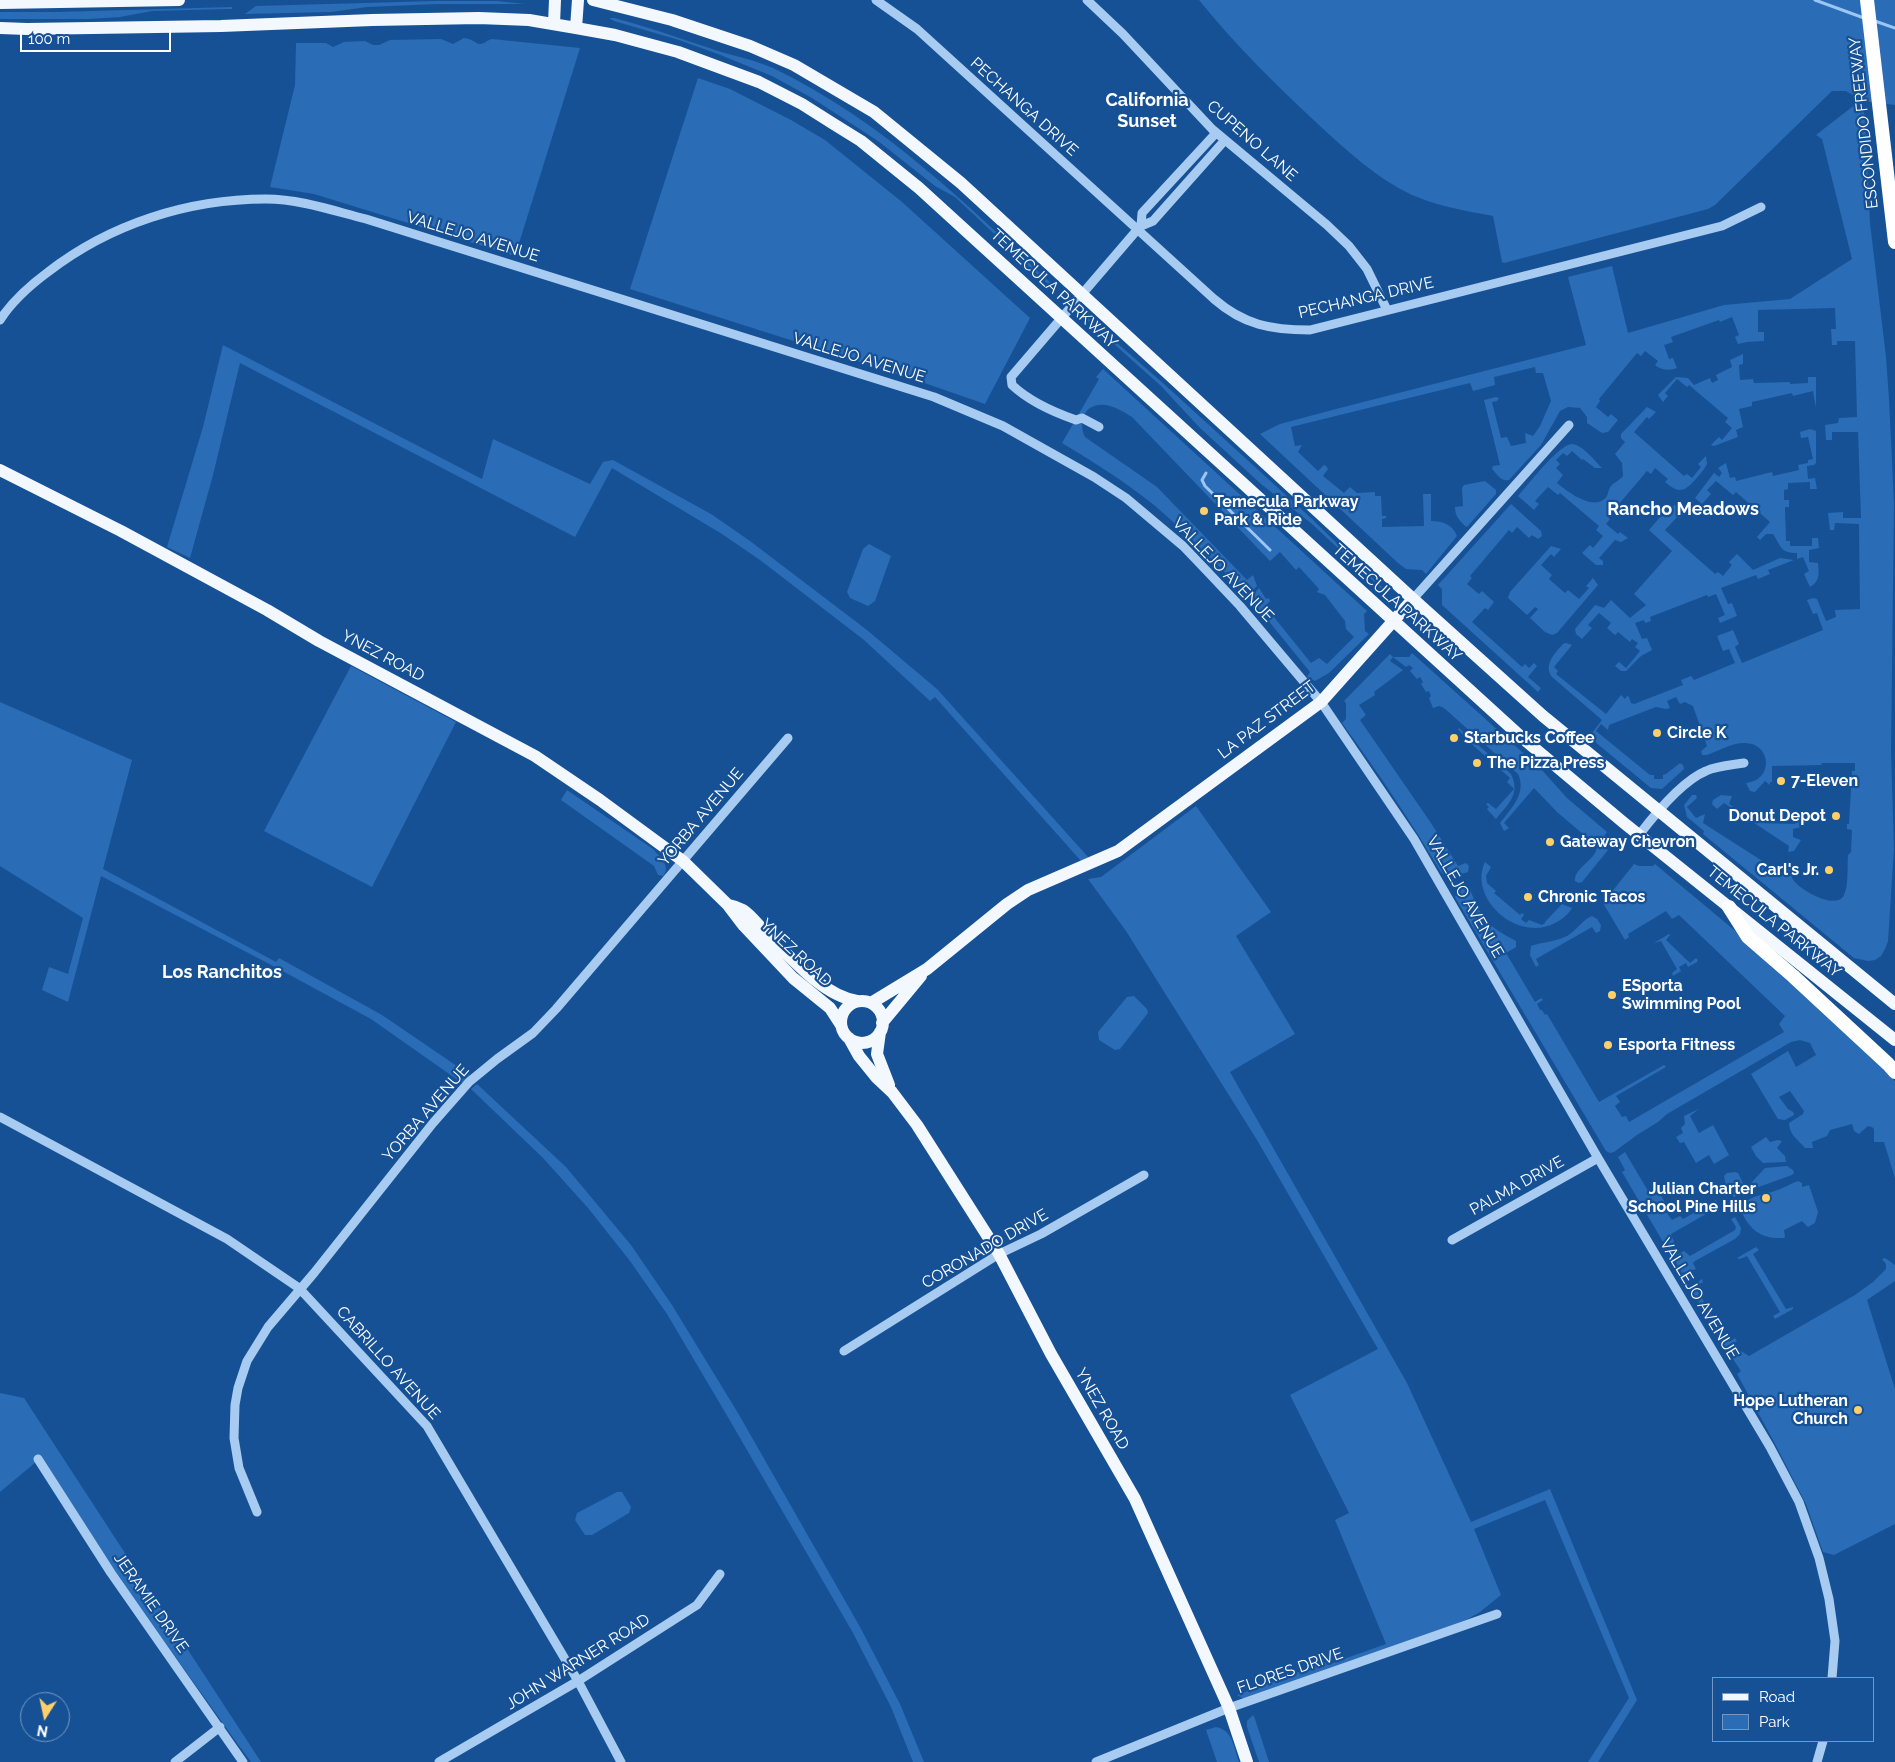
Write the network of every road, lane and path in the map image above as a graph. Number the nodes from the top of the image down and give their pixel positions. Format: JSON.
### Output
{"nodes":[{"id":1,"x":179,"y":0,"type":"edge"},
{"id":2,"x":555,"y":0,"type":"edge"},
{"id":3,"x":578,"y":0,"type":"edge"},
{"id":4,"x":593,"y":0,"type":"edge"},
{"id":5,"x":876,"y":0,"type":"edge"},
{"id":6,"x":1087,"y":0,"type":"edge"},
{"id":7,"x":1868,"y":0,"type":"edge"},
{"id":8,"x":0,"y":2,"type":"edge"},
{"id":9,"x":554,"y":24,"type":"junction"},
{"id":10,"x":0,"y":28,"type":"edge"},
{"id":11,"x":576,"y":28,"type":"junction"},
{"id":12,"x":1216,"y":133,"type":"junction"},
{"id":13,"x":1225,"y":140,"type":"junction"},
{"id":14,"x":1761,"y":206,"type":"dead end"},
{"id":15,"x":1139,"y":228,"type":"junction"},
{"id":16,"x":1895,"y":242,"type":"edge"},
{"id":17,"x":1082,"y":294,"type":"junction"},
{"id":18,"x":1387,"y":310,"type":"junction"},
{"id":19,"x":1062,"y":319,"type":"junction"},
{"id":20,"x":0,"y":320,"type":"edge"},
{"id":21,"x":1569,"y":425,"type":"dead end"},
{"id":22,"x":1099,"y":426,"type":"dead end"},
{"id":23,"x":0,"y":470,"type":"edge"},
{"id":24,"x":1413,"y":599,"type":"junction"},
{"id":25,"x":1393,"y":622,"type":"junction"},
{"id":26,"x":1321,"y":702,"type":"junction"},
{"id":27,"x":788,"y":738,"type":"dead end"},
{"id":28,"x":1744,"y":763,"type":"dead end"},
{"id":29,"x":1658,"y":811,"type":"junction"},
{"id":30,"x":1639,"y":835,"type":"junction"},
{"id":31,"x":683,"y":861,"type":"junction"},
{"id":32,"x":728,"y":905,"type":"junction"},
{"id":33,"x":1730,"y":907,"type":"junction"},
{"id":34,"x":927,"y":969,"type":"junction"},
{"id":35,"x":857,"y":1002,"type":"junction"},
{"id":36,"x":871,"y":1003,"type":"junction"},
{"id":37,"x":1895,"y":1004,"type":"edge"},
{"id":38,"x":841,"y":1025,"type":"junction"},
{"id":39,"x":881,"y":1028,"type":"junction"},
{"id":40,"x":849,"y":1038,"type":"junction"},
{"id":41,"x":1895,"y":1040,"type":"edge"},
{"id":42,"x":1895,"y":1072,"type":"edge"},
{"id":43,"x":892,"y":1092,"type":"junction"},
{"id":44,"x":0,"y":1117,"type":"edge"},
{"id":45,"x":1598,"y":1158,"type":"junction"},
{"id":46,"x":1144,"y":1175,"type":"dead end"},
{"id":47,"x":1452,"y":1240,"type":"dead end"},
{"id":48,"x":999,"y":1254,"type":"junction"},
{"id":49,"x":299,"y":1288,"type":"junction"},
{"id":50,"x":844,"y":1351,"type":"dead end"},
{"id":51,"x":38,"y":1459,"type":"dead end"},
{"id":52,"x":257,"y":1512,"type":"dead end"},
{"id":53,"x":720,"y":1574,"type":"dead end"},
{"id":54,"x":1497,"y":1614,"type":"dead end"},
{"id":55,"x":1832,"y":1677,"type":"edge"},
{"id":56,"x":578,"y":1681,"type":"junction"},
{"id":57,"x":1229,"y":1708,"type":"junction"},
{"id":58,"x":220,"y":1727,"type":"junction"},
{"id":59,"x":1823,"y":1742,"type":"edge"},
{"id":60,"x":175,"y":1762,"type":"edge"},
{"id":61,"x":244,"y":1762,"type":"edge"},
{"id":62,"x":439,"y":1762,"type":"edge"},
{"id":63,"x":621,"y":1762,"type":"edge"},
{"id":64,"x":1096,"y":1762,"type":"edge"},
{"id":65,"x":1247,"y":1762,"type":"edge"},
{"id":66,"x":1817,"y":1762,"type":"edge"}],
"edges":[{"from":1,"to":8,"type":"main road"},
{"from":2,"to":9,"type":"main road"},
{"from":3,"to":11,"type":"main road"},
{"from":4,"to":17,"type":"main road","name":"TEMECULA PARKWAY"},
{"from":5,"to":15,"type":"street","name":"PECHANGA DRIVE"},
{"from":6,"to":12,"type":"street","name":"CUPENO LANE"},
{"from":7,"to":16,"type":"highway","name":"ESCONDIDO FREEWAY"},
{"from":9,"to":10,"type":"main road","name":"TEMECULA PARKWAY"},
{"from":9,"to":11,"type":"main road","name":"TEMECULA PARKWAY"},
{"from":11,"to":19,"type":"main road","name":"TEMECULA PARKWAY"},
{"from":12,"to":13,"type":"street","name":"CUPENO LANE"},
{"from":12,"to":15,"type":"street"},
{"from":13,"to":15,"type":"street"},
{"from":13,"to":18,"type":"street","name":"CUPENO LANE"},
{"from":14,"to":18,"type":"street","name":"PECHANGA DRIVE"},
{"from":15,"to":17,"type":"street"},
{"from":15,"to":18,"type":"street","name":"PECHANGA DRIVE"},
{"from":17,"to":19,"type":"street"},
{"from":17,"to":24,"type":"main road","name":"TEMECULA PARKWAY"},
{"from":19,"to":22,"type":"street"},
{"from":19,"to":25,"type":"main road","name":"TEMECULA PARKWAY"},
{"from":20,"to":26,"type":"street","name":"VALLEJO AVENUE"},
{"from":21,"to":24,"type":"street","name":"LA PAZ STREET"},
{"from":23,"to":31,"type":"main road","name":"YNEZ ROAD"},
{"from":24,"to":25,"type":"main road","name":"LA PAZ STREET"},
{"from":24,"to":29,"type":"main road","name":"TEMECULA PARKWAY"},
{"from":25,"to":26,"type":"main road","name":"LA PAZ STREET"},
{"from":25,"to":30,"type":"main road","name":"TEMECULA PARKWAY"},
{"from":26,"to":34,"type":"main road","name":"LA PAZ STREET"},
{"from":26,"to":45,"type":"street","name":"VALLEJO AVENUE"},
{"from":27,"to":31,"type":"street","name":"YORBA AVENUE"},
{"from":28,"to":29,"type":"street"},
{"from":29,"to":30,"type":"street"},
{"from":29,"to":37,"type":"main road","name":"TEMECULA PARKWAY"},
{"from":30,"to":33,"type":"main road","name":"TEMECULA PARKWAY"},
{"from":31,"to":32,"type":"main road","name":"YNEZ ROAD"},
{"from":31,"to":49,"type":"street","name":"YORBA AVENUE"},
{"from":32,"to":35,"type":"main road","name":"YNEZ ROAD"},
{"from":32,"to":38,"type":"main road","name":"YNEZ ROAD"},
{"from":33,"to":41,"type":"main road","name":"TEMECULA PARKWAY"},
{"from":33,"to":42,"type":"highway"},
{"from":34,"to":36,"type":"main road","name":"LA PAZ STREET"},
{"from":34,"to":39,"type":"main road","name":"LA PAZ STREET"},
{"from":35,"to":36,"type":"main road"},
{"from":35,"to":38,"type":"main road"},
{"from":36,"to":39,"type":"main road"},
{"from":38,"to":40,"type":"main road"},
{"from":39,"to":40,"type":"main road"},
{"from":39,"to":43,"type":"main road","name":"YNEZ ROAD"},
{"from":40,"to":43,"type":"main road","name":"YNEZ ROAD"},
{"from":43,"to":48,"type":"main road","name":"YNEZ ROAD"},
{"from":44,"to":49,"type":"street","name":"CABRILLO AVENUE"},
{"from":45,"to":47,"type":"street","name":"PALMA DRIVE"},
{"from":45,"to":55,"type":"street","name":"VALLEJO AVENUE"},
{"from":46,"to":48,"type":"street","name":"CORONADO DRIVE"},
{"from":48,"to":50,"type":"street","name":"CORONADO DRIVE"},
{"from":48,"to":57,"type":"main road","name":"YNEZ ROAD"},
{"from":49,"to":52,"type":"street","name":"YORBA AVENUE"},
{"from":49,"to":56,"type":"street","name":"CABRILLO AVENUE"},
{"from":51,"to":58,"type":"street","name":"JERAMIE DRIVE"},
{"from":53,"to":56,"type":"street","name":"JOHN WARNER ROAD"},
{"from":54,"to":57,"type":"street","name":"FLORES DRIVE"},
{"from":56,"to":62,"type":"street","name":"JOHN WARNER ROAD"},
{"from":56,"to":63,"type":"street","name":"CABRILLO AVENUE"},
{"from":57,"to":64,"type":"street","name":"FLORES DRIVE"},
{"from":57,"to":65,"type":"main road","name":"YNEZ ROAD"},
{"from":58,"to":60,"type":"street"},
{"from":58,"to":61,"type":"street","name":"JERAMIE DRIVE"},
{"from":59,"to":66,"type":"street"}]}
